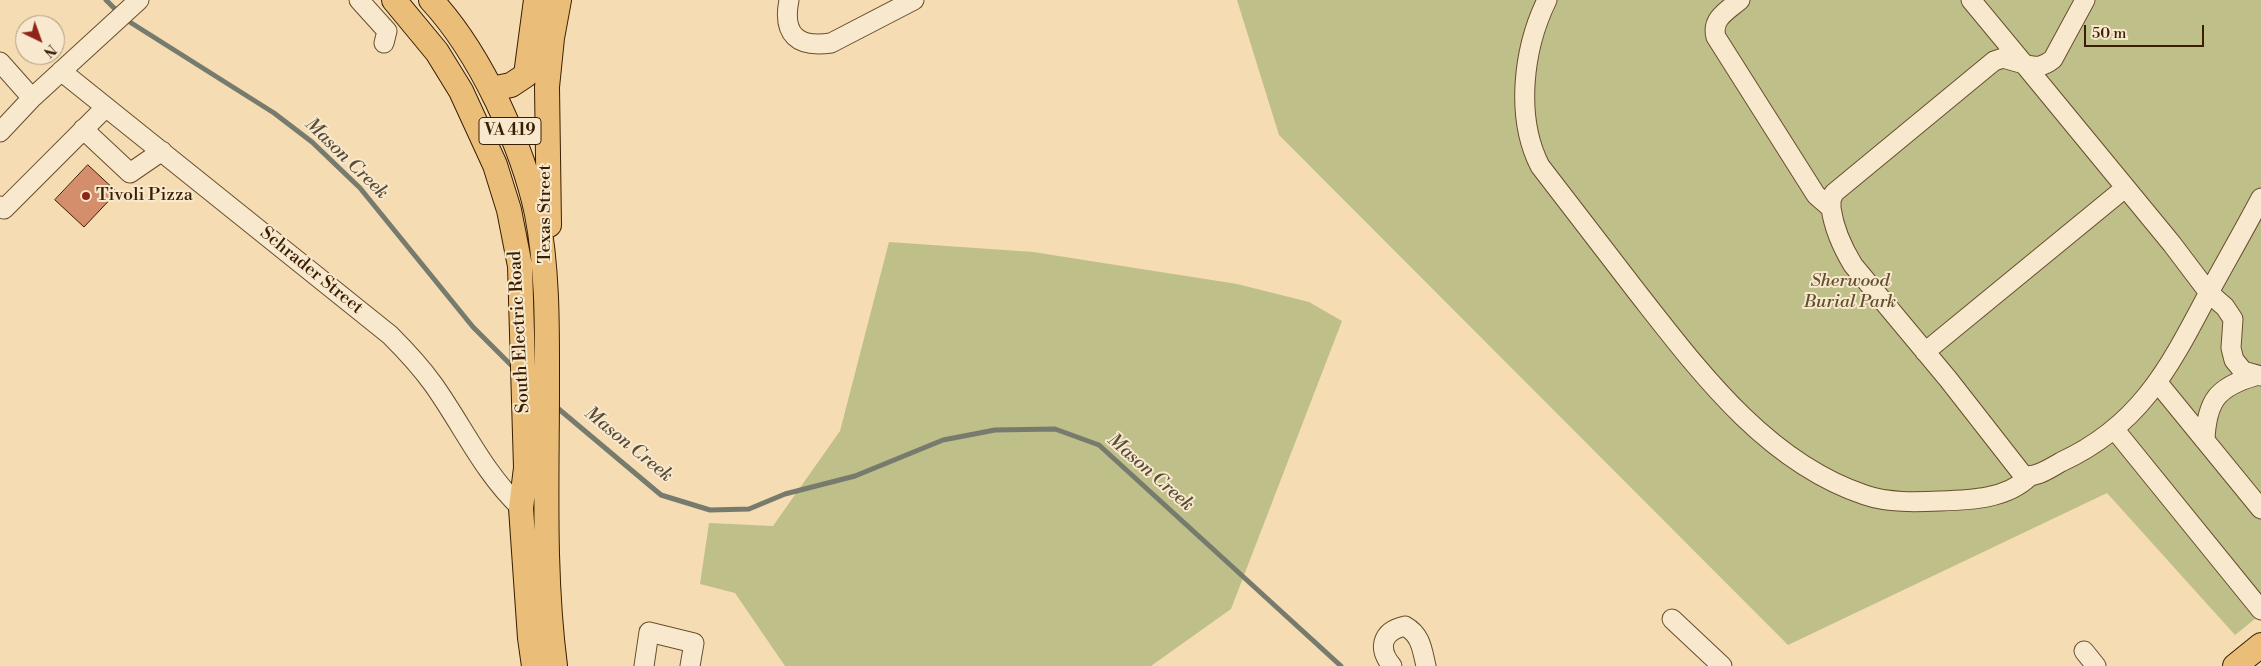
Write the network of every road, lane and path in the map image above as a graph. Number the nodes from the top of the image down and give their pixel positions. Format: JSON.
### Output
{"nodes":[{"id":1,"x":139,"y":0,"type":"edge"},
{"id":2,"x":359,"y":0,"type":"edge"},
{"id":3,"x":394,"y":0,"type":"edge"},
{"id":4,"x":431,"y":0,"type":"edge"},
{"id":5,"x":536,"y":0,"type":"edge"},
{"id":6,"x":559,"y":0,"type":"edge"},
{"id":7,"x":789,"y":0,"type":"edge"},
{"id":8,"x":914,"y":0,"type":"edge"},
{"id":9,"x":1547,"y":0,"type":"edge"},
{"id":10,"x":1740,"y":0,"type":"edge"},
{"id":11,"x":1971,"y":0,"type":"edge"},
{"id":12,"x":2085,"y":0,"type":"edge"},
{"id":13,"x":384,"y":43,"type":"dead end"},
{"id":14,"x":0,"y":62,"type":"edge"},
{"id":15,"x":2024,"y":64,"type":"junction"},
{"id":16,"x":61,"y":71,"type":"junction"},
{"id":17,"x":491,"y":88,"type":"junction"},
{"id":18,"x":32,"y":98,"type":"junction"},
{"id":19,"x":106,"y":107,"type":"junction"},
{"id":20,"x":83,"y":129,"type":"junction"},
{"id":21,"x":0,"y":132,"type":"edge"},
{"id":22,"x":162,"y":151,"type":"junction"},
{"id":23,"x":2125,"y":188,"type":"junction"},
{"id":24,"x":2261,"y":198,"type":"edge"},
{"id":25,"x":0,"y":206,"type":"edge"},
{"id":26,"x":1831,"y":208,"type":"junction"},
{"id":27,"x":545,"y":279,"type":"junction"},
{"id":28,"x":2209,"y":293,"type":"junction"},
{"id":29,"x":1925,"y":352,"type":"junction"},
{"id":30,"x":2258,"y":376,"type":"edge"},
{"id":31,"x":2158,"y":382,"type":"junction"},
{"id":32,"x":2115,"y":430,"type":"junction"},
{"id":33,"x":2205,"y":439,"type":"junction"},
{"id":34,"x":2029,"y":477,"type":"junction"},
{"id":35,"x":522,"y":508,"type":"junction"},
{"id":36,"x":2261,"y":509,"type":"edge"},
{"id":37,"x":2261,"y":610,"type":"edge"},
{"id":38,"x":1672,"y":619,"type":"dead end"},
{"id":39,"x":2261,"y":645,"type":"edge"},
{"id":40,"x":2084,"y":651,"type":"dead end"},
{"id":41,"x":534,"y":666,"type":"edge"},
{"id":42,"x":555,"y":666,"type":"edge"},
{"id":43,"x":644,"y":666,"type":"edge"},
{"id":44,"x":690,"y":666,"type":"edge"},
{"id":45,"x":1392,"y":666,"type":"edge"},
{"id":46,"x":1426,"y":666,"type":"edge"},
{"id":47,"x":1722,"y":666,"type":"edge"},
{"id":48,"x":2096,"y":666,"type":"edge"},
{"id":49,"x":2235,"y":666,"type":"edge"}],
"edges":[{"from":1,"to":16,"type":"street"},
{"from":2,"to":13,"type":"street"},
{"from":3,"to":35,"type":"main road","name":"South Electric Road"},
{"from":4,"to":17,"type":"main road","name":"South Electric Road","number":"VA 419"},
{"from":5,"to":17,"type":"main road"},
{"from":6,"to":27,"type":"main road","name":"Texas Street"},
{"from":7,"to":8,"type":"street"},
{"from":9,"to":34,"type":"street"},
{"from":10,"to":26,"type":"street"},
{"from":11,"to":15,"type":"street"},
{"from":12,"to":15,"type":"street"},
{"from":14,"to":18,"type":"street"},
{"from":15,"to":23,"type":"street"},
{"from":15,"to":26,"type":"street"},
{"from":16,"to":18,"type":"street"},
{"from":16,"to":19,"type":"street","name":"Schrader Street"},
{"from":17,"to":27,"type":"main road","name":"South Electric Road","number":"VA 419"},
{"from":18,"to":21,"type":"street"},
{"from":19,"to":20,"type":"street"},
{"from":19,"to":22,"type":"street","name":"Schrader Street"},
{"from":20,"to":22,"type":"street"},
{"from":20,"to":25,"type":"street"},
{"from":22,"to":35,"type":"street","name":"Schrader Street"},
{"from":23,"to":28,"type":"street"},
{"from":23,"to":29,"type":"street"},
{"from":24,"to":28,"type":"street"},
{"from":26,"to":29,"type":"street"},
{"from":27,"to":42,"type":"main road","name":"South Electric Road"},
{"from":28,"to":30,"type":"street"},
{"from":28,"to":31,"type":"street"},
{"from":29,"to":34,"type":"street"},
{"from":30,"to":33,"type":"street"},
{"from":31,"to":32,"type":"street"},
{"from":31,"to":33,"type":"street"},
{"from":32,"to":34,"type":"street"},
{"from":32,"to":37,"type":"street"},
{"from":33,"to":36,"type":"street"},
{"from":35,"to":41,"type":"main road","name":"South Electric Road"},
{"from":38,"to":47,"type":"street"},
{"from":39,"to":49,"type":"main road"},
{"from":40,"to":48,"type":"street"},
{"from":43,"to":44,"type":"street"},
{"from":45,"to":46,"type":"street"}]}
